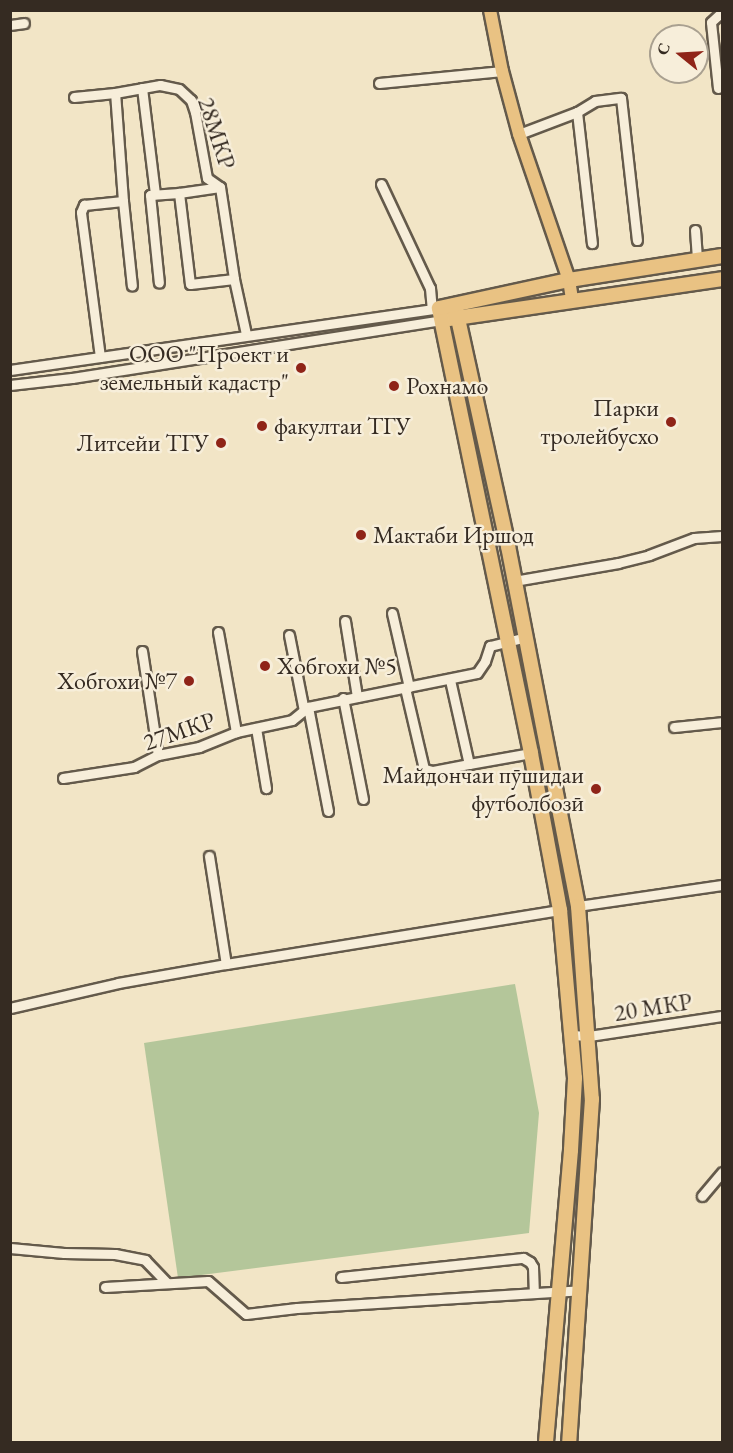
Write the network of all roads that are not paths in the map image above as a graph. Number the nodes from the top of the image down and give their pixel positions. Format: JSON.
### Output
{"nodes":[{"id":1,"x":490,"y":10,"type":"edge"},
{"id":2,"x":723,"y":12,"type":"edge"},
{"id":3,"x":24,"y":23,"type":"dead end"},
{"id":4,"x":10,"y":25,"type":"edge"},
{"id":5,"x":502,"y":70,"type":"junction"},
{"id":6,"x":380,"y":82,"type":"dead end"},
{"id":7,"x":142,"y":88,"type":"junction"},
{"id":8,"x":718,"y":88,"type":"dead end"},
{"id":9,"x":115,"y":93,"type":"junction"},
{"id":10,"x":74,"y":97,"type":"dead end"},
{"id":11,"x":578,"y":112,"type":"junction"},
{"id":12,"x":519,"y":134,"type":"junction"},
{"id":13,"x":381,"y":184,"type":"dead end"},
{"id":14,"x":220,"y":187,"type":"junction"},
{"id":15,"x":179,"y":193,"type":"junction"},
{"id":16,"x":155,"y":194,"type":"junction"},
{"id":17,"x":123,"y":201,"type":"junction"},
{"id":18,"x":695,"y":230,"type":"dead end"},
{"id":19,"x":637,"y":240,"type":"dead end"},
{"id":20,"x":592,"y":243,"type":"dead end"},
{"id":21,"x":723,"y":256,"type":"edge"},
{"id":22,"x":697,"y":260,"type":"junction"},
{"id":23,"x":234,"y":279,"type":"junction"},
{"id":24,"x":723,"y":279,"type":"edge"},
{"id":25,"x":569,"y":280,"type":"junction"},
{"id":26,"x":159,"y":283,"type":"dead end"},
{"id":27,"x":132,"y":286,"type":"dead end"},
{"id":28,"x":572,"y":299,"type":"junction"},
{"id":29,"x":457,"y":311,"type":"junction"},
{"id":30,"x":437,"y":312,"type":"junction"},
{"id":31,"x":347,"y":320,"type":"junction"},
{"id":32,"x":299,"y":327,"type":"junction"},
{"id":33,"x":246,"y":334,"type":"junction"},
{"id":34,"x":349,"y":335,"type":"junction"},
{"id":35,"x":300,"y":342,"type":"junction"},
{"id":36,"x":100,"y":357,"type":"junction"},
{"id":37,"x":10,"y":370,"type":"edge"},
{"id":38,"x":10,"y":385,"type":"edge"},
{"id":39,"x":722,"y":536,"type":"edge"},
{"id":40,"x":514,"y":581,"type":"junction"},
{"id":41,"x":392,"y":614,"type":"dead end"},
{"id":42,"x":345,"y":621,"type":"dead end"},
{"id":43,"x":218,"y":632,"type":"dead end"},
{"id":44,"x":289,"y":635,"type":"dead end"},
{"id":45,"x":525,"y":637,"type":"junction"},
{"id":46,"x":506,"y":640,"type":"junction"},
{"id":47,"x":142,"y":651,"type":"dead end"},
{"id":48,"x":450,"y":680,"type":"junction"},
{"id":49,"x":407,"y":688,"type":"junction"},
{"id":50,"x":357,"y":697,"type":"junction"},
{"id":51,"x":343,"y":698,"type":"junction"},
{"id":52,"x":306,"y":709,"type":"junction"},
{"id":53,"x":723,"y":722,"type":"edge"},
{"id":54,"x":674,"y":727,"type":"dead end"},
{"id":55,"x":256,"y":728,"type":"junction"},
{"id":56,"x":236,"y":732,"type":"junction"},
{"id":57,"x":531,"y":753,"type":"junction"},
{"id":58,"x":158,"y":755,"type":"junction"},
{"id":59,"x":469,"y":764,"type":"junction"},
{"id":60,"x":63,"y":778,"type":"dead end"},
{"id":61,"x":266,"y":788,"type":"dead end"},
{"id":62,"x":363,"y":799,"type":"dead end"},
{"id":63,"x":328,"y":811,"type":"dead end"},
{"id":64,"x":209,"y":856,"type":"dead end"},
{"id":65,"x":723,"y":885,"type":"edge"},
{"id":66,"x":578,"y":906,"type":"junction"},
{"id":67,"x":560,"y":910,"type":"junction"},
{"id":68,"x":226,"y":964,"type":"junction"},
{"id":69,"x":10,"y":1008,"type":"edge"},
{"id":70,"x":723,"y":1016,"type":"edge"},
{"id":71,"x":571,"y":1035,"type":"junction"},
{"id":72,"x":589,"y":1036,"type":"junction"},
{"id":73,"x":723,"y":1172,"type":"edge"},
{"id":74,"x":702,"y":1196,"type":"dead end"},
{"id":75,"x":10,"y":1248,"type":"edge"},
{"id":76,"x":340,"y":1277,"type":"dead end"},
{"id":77,"x":167,"y":1283,"type":"junction"},
{"id":78,"x":105,"y":1287,"type":"dead end"},
{"id":79,"x":580,"y":1290,"type":"junction"},
{"id":80,"x":560,"y":1291,"type":"junction"},
{"id":81,"x":534,"y":1293,"type":"junction"},
{"id":82,"x":546,"y":1443,"type":"edge"},
{"id":83,"x":569,"y":1443,"type":"edge"}],
"edges":[{"from":1,"to":5,"type":"main road"},
{"from":2,"to":8,"type":"street"},
{"from":3,"to":4,"type":"street"},
{"from":5,"to":6,"type":"street"},
{"from":5,"to":12,"type":"main road"},
{"from":7,"to":9,"type":"street","name":"28МКР"},
{"from":7,"to":14,"type":"street","name":"28МКР"},
{"from":7,"to":16,"type":"street"},
{"from":9,"to":10,"type":"street","name":"28МКР"},
{"from":9,"to":17,"type":"street"},
{"from":11,"to":12,"type":"street"},
{"from":11,"to":19,"type":"street"},
{"from":11,"to":20,"type":"street"},
{"from":12,"to":25,"type":"main road"},
{"from":13,"to":30,"type":"street"},
{"from":14,"to":15,"type":"street"},
{"from":14,"to":23,"type":"street","name":"28МКР"},
{"from":15,"to":16,"type":"street"},
{"from":15,"to":23,"type":"street"},
{"from":16,"to":26,"type":"street"},
{"from":17,"to":27,"type":"street"},
{"from":17,"to":36,"type":"street"},
{"from":18,"to":22,"type":"street"},
{"from":21,"to":22,"type":"highway"},
{"from":22,"to":25,"type":"highway"},
{"from":23,"to":33,"type":"street","name":"28МКР"},
{"from":24,"to":28,"type":"highway"},
{"from":25,"to":28,"type":"main road"},
{"from":25,"to":29,"type":"highway"},
{"from":28,"to":29,"type":"highway"},
{"from":29,"to":30,"type":"highway"},
{"from":29,"to":40,"type":"highway"},
{"from":30,"to":31,"type":"street"},
{"from":30,"to":34,"type":"street"},
{"from":30,"to":46,"type":"highway"},
{"from":31,"to":32,"type":"street"},
{"from":31,"to":34,"type":"street"},
{"from":32,"to":33,"type":"street"},
{"from":32,"to":35,"type":"street"},
{"from":33,"to":36,"type":"street"},
{"from":34,"to":35,"type":"street"},
{"from":35,"to":38,"type":"street"},
{"from":36,"to":37,"type":"street"},
{"from":39,"to":40,"type":"street"},
{"from":40,"to":45,"type":"highway"},
{"from":41,"to":49,"type":"street"},
{"from":42,"to":50,"type":"street"},
{"from":43,"to":56,"type":"street","name":"27МКР"},
{"from":44,"to":52,"type":"street"},
{"from":45,"to":46,"type":"street"},
{"from":45,"to":66,"type":"highway"},
{"from":46,"to":48,"type":"street","name":"27МКР"},
{"from":46,"to":57,"type":"highway"},
{"from":47,"to":58,"type":"street"},
{"from":48,"to":49,"type":"street","name":"27МКР"},
{"from":48,"to":59,"type":"street"},
{"from":49,"to":50,"type":"street","name":"27МКР"},
{"from":49,"to":59,"type":"street"},
{"from":50,"to":51,"type":"street","name":"27МКР"},
{"from":51,"to":52,"type":"street","name":"27МКР"},
{"from":51,"to":62,"type":"street"},
{"from":52,"to":55,"type":"street","name":"27МКР"},
{"from":52,"to":63,"type":"street"},
{"from":53,"to":54,"type":"street"},
{"from":55,"to":56,"type":"street","name":"27МКР"},
{"from":55,"to":61,"type":"street"},
{"from":56,"to":58,"type":"street","name":"27МКР"},
{"from":57,"to":59,"type":"street"},
{"from":57,"to":67,"type":"highway"},
{"from":58,"to":60,"type":"street","name":"27МКР"},
{"from":64,"to":68,"type":"street"},
{"from":65,"to":66,"type":"street"},
{"from":66,"to":72,"type":"highway"},
{"from":67,"to":68,"type":"street"},
{"from":67,"to":71,"type":"highway"},
{"from":68,"to":69,"type":"street"},
{"from":70,"to":72,"type":"street","name":"20 МКР"},
{"from":71,"to":72,"type":"street","name":"20 МКР"},
{"from":71,"to":80,"type":"highway"},
{"from":72,"to":79,"type":"highway"},
{"from":73,"to":74,"type":"street"},
{"from":75,"to":77,"type":"street"},
{"from":76,"to":81,"type":"street"},
{"from":77,"to":78,"type":"street"},
{"from":77,"to":81,"type":"street"},
{"from":79,"to":80,"type":"street"},
{"from":79,"to":83,"type":"highway"},
{"from":80,"to":81,"type":"street"},
{"from":80,"to":82,"type":"highway"}]}
